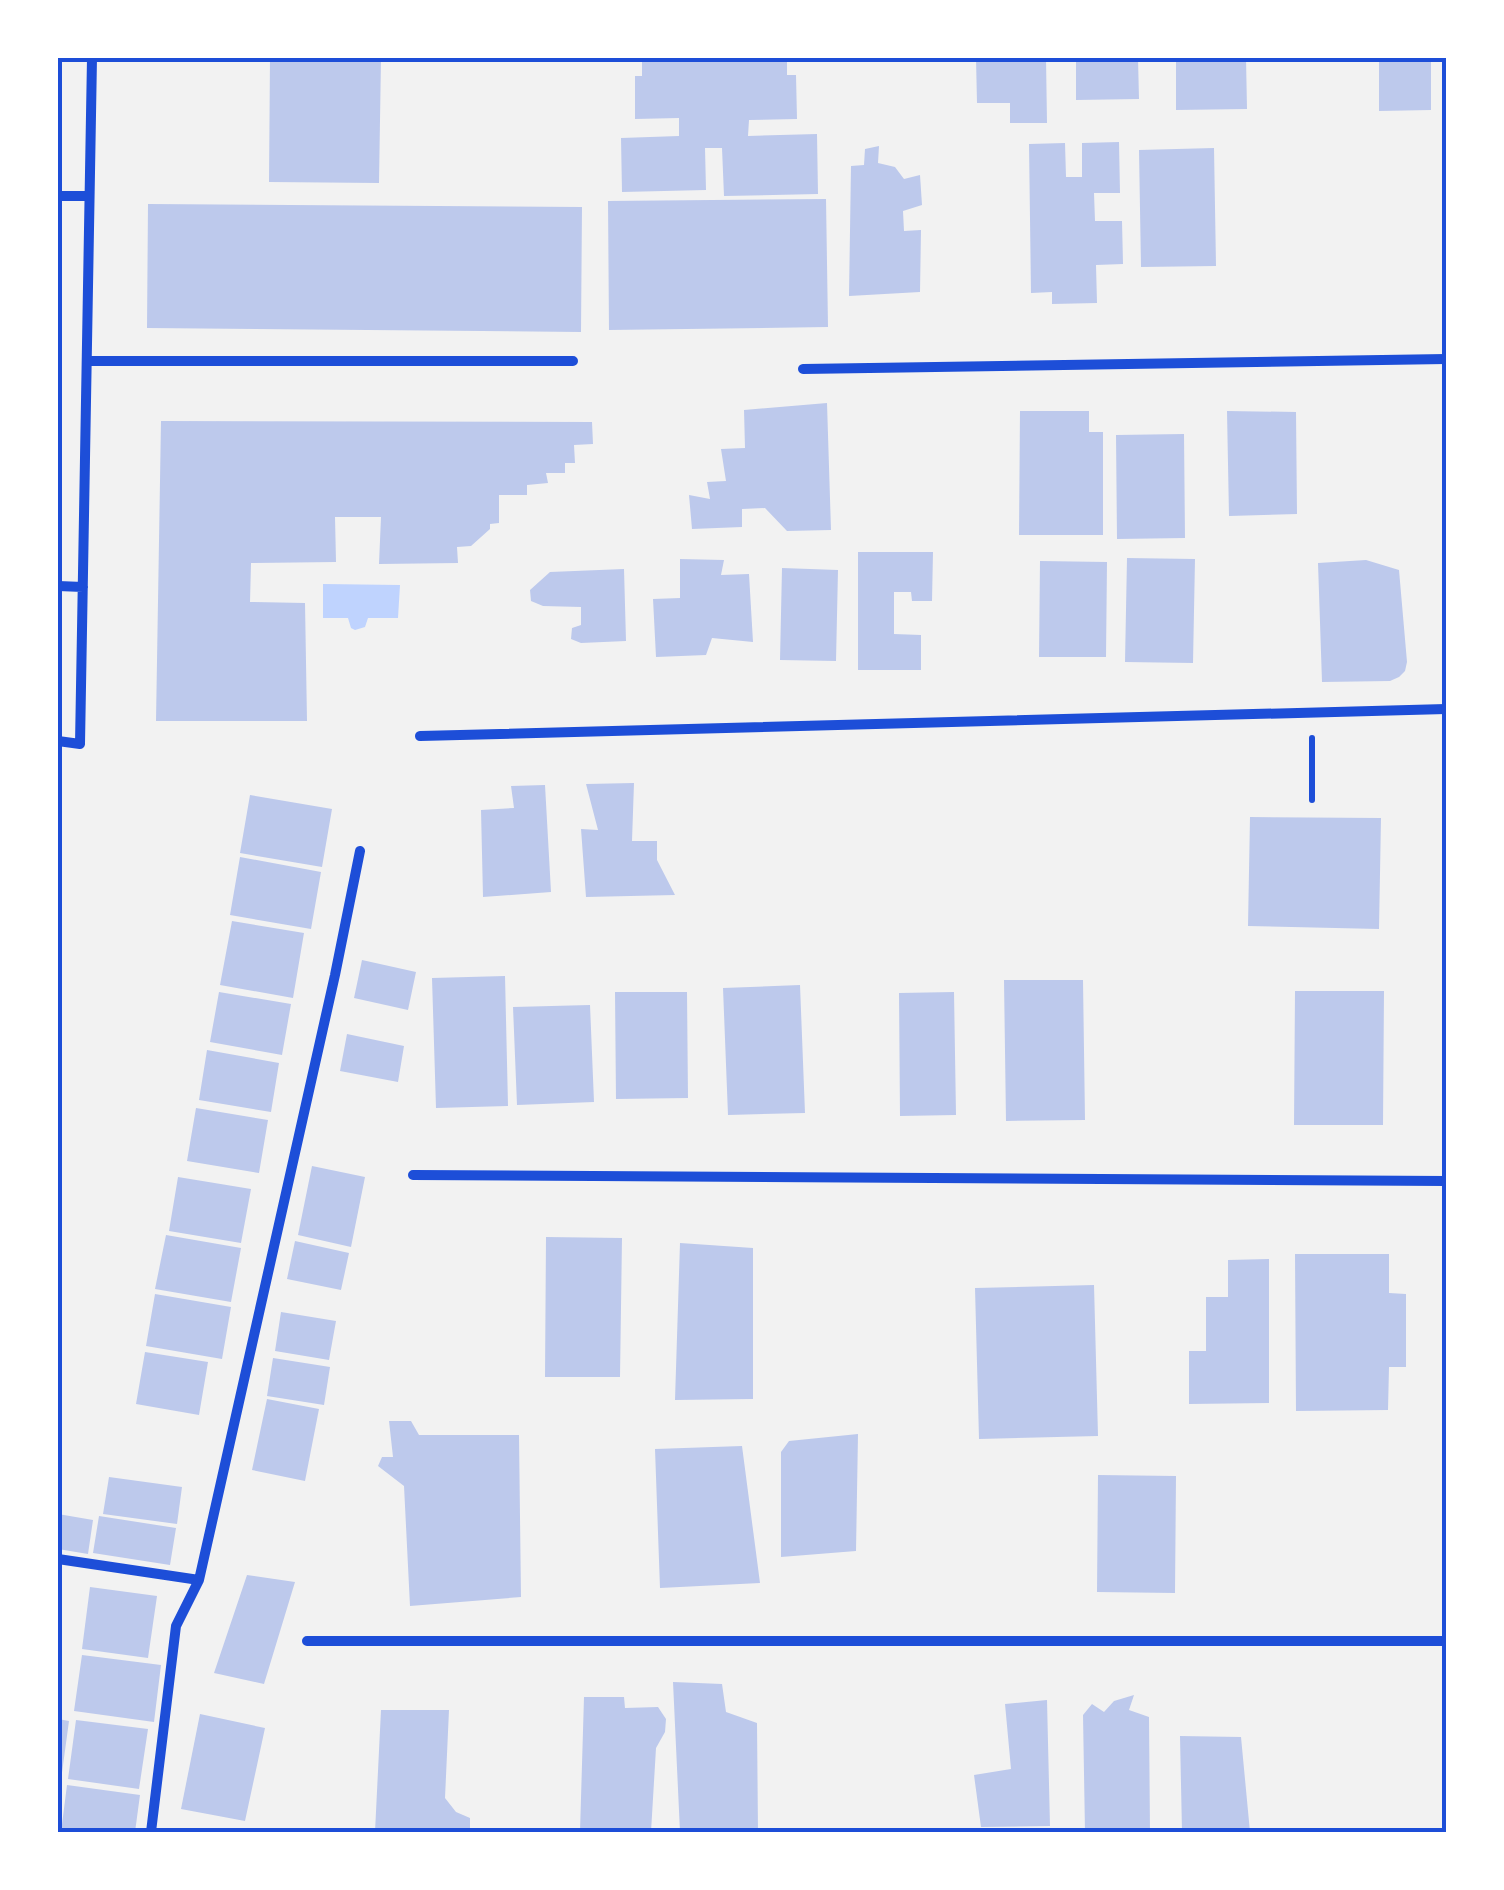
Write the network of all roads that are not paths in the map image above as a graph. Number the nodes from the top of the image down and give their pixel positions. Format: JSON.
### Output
{"nodes":[{"id":1,"x":92,"y":58,"type":"edge"},
{"id":2,"x":58,"y":196,"type":"edge"},
{"id":3,"x":90,"y":196,"type":"junction"},
{"id":4,"x":1446,"y":359,"type":"edge"},
{"id":5,"x":87,"y":361,"type":"junction"},
{"id":6,"x":573,"y":361,"type":"dead end"},
{"id":7,"x":803,"y":369,"type":"dead end"},
{"id":8,"x":58,"y":586,"type":"edge"},
{"id":9,"x":83,"y":586,"type":"junction"},
{"id":10,"x":1446,"y":709,"type":"edge"},
{"id":11,"x":420,"y":736,"type":"dead end"},
{"id":12,"x":58,"y":742,"type":"edge"},
{"id":13,"x":360,"y":851,"type":"dead end"},
{"id":14,"x":412,"y":1175,"type":"dead end"},
{"id":15,"x":1446,"y":1181,"type":"edge"},
{"id":16,"x":58,"y":1559,"type":"edge"},
{"id":17,"x":199,"y":1580,"type":"junction"},
{"id":18,"x":307,"y":1641,"type":"dead end"},
{"id":19,"x":1446,"y":1641,"type":"edge"},
{"id":20,"x":151,"y":1832,"type":"edge"}],
"edges":[{"from":1,"to":3,"type":"street"},
{"from":2,"to":3,"type":"street"},
{"from":3,"to":5,"type":"street"},
{"from":4,"to":7,"type":"street"},
{"from":5,"to":6,"type":"street"},
{"from":5,"to":9,"type":"street"},
{"from":8,"to":9,"type":"street"},
{"from":9,"to":12,"type":"street"},
{"from":10,"to":11,"type":"street"},
{"from":13,"to":17,"type":"street"},
{"from":14,"to":15,"type":"street"},
{"from":16,"to":17,"type":"street"},
{"from":17,"to":20,"type":"street"},
{"from":18,"to":19,"type":"street"}]}
